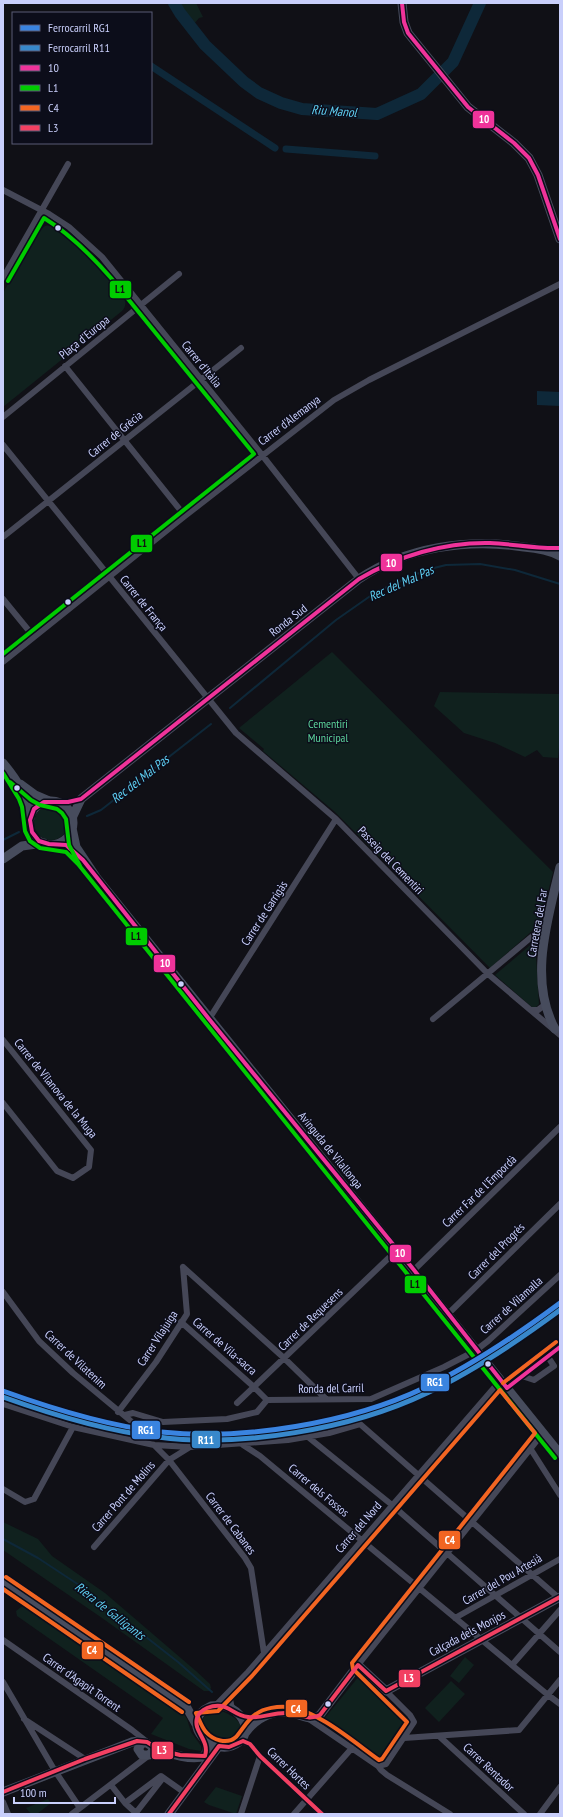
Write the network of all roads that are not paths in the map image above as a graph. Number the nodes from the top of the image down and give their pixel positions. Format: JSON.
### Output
{"nodes":[{"id":1,"x":402,"y":3,"type":"edge"},
{"id":2,"x":68,"y":164,"type":"dead end"},
{"id":3,"x":3,"y":190,"type":"edge"},
{"id":4,"x":42,"y":210,"type":"junction"},
{"id":5,"x":560,"y":239,"type":"edge"},
{"id":6,"x":179,"y":274,"type":"dead end"},
{"id":7,"x":3,"y":278,"type":"edge"},
{"id":8,"x":560,"y":284,"type":"edge"},
{"id":9,"x":141,"y":305,"type":"junction"},
{"id":10,"x":242,"y":348,"type":"dead end"},
{"id":11,"x":65,"y":366,"type":"junction"},
{"id":12,"x":200,"y":380,"type":"junction"},
{"id":13,"x":3,"y":417,"type":"edge"},
{"id":14,"x":124,"y":441,"type":"junction"},
{"id":15,"x":3,"y":445,"type":"edge"},
{"id":16,"x":262,"y":455,"type":"junction"},
{"id":17,"x":48,"y":502,"type":"junction"},
{"id":18,"x":184,"y":516,"type":"junction"},
{"id":19,"x":3,"y":537,"type":"edge"},
{"id":20,"x":560,"y":548,"type":"edge"},
{"id":21,"x":544,"y":549,"type":"junction"},
{"id":22,"x":560,"y":556,"type":"edge"},
{"id":23,"x":109,"y":577,"type":"junction"},
{"id":24,"x":359,"y":579,"type":"junction"},
{"id":25,"x":3,"y":599,"type":"edge"},
{"id":26,"x":34,"y":637,"type":"junction"},
{"id":27,"x":3,"y":662,"type":"edge"},
{"id":28,"x":207,"y":699,"type":"junction"},
{"id":29,"x":3,"y":763,"type":"edge"},
{"id":30,"x":18,"y":782,"type":"junction"},
{"id":31,"x":82,"y":799,"type":"junction"},
{"id":32,"x":49,"y":801,"type":"junction"},
{"id":33,"x":60,"y":803,"type":"junction"},
{"id":34,"x":336,"y":819,"type":"junction"},
{"id":35,"x":30,"y":822,"type":"junction"},
{"id":36,"x":72,"y":823,"type":"junction"},
{"id":37,"x":44,"y":843,"type":"junction"},
{"id":38,"x":55,"y":844,"type":"junction"},
{"id":39,"x":22,"y":846,"type":"junction"},
{"id":40,"x":3,"y":859,"type":"edge"},
{"id":41,"x":83,"y":860,"type":"junction"},
{"id":42,"x":560,"y":868,"type":"edge"},
{"id":43,"x":547,"y":924,"type":"junction"},
{"id":44,"x":488,"y":974,"type":"junction"},
{"id":45,"x":546,"y":1004,"type":"junction"},
{"id":46,"x":531,"y":1010,"type":"junction"},
{"id":47,"x":209,"y":1019,"type":"junction"},
{"id":48,"x":433,"y":1019,"type":"dead end"},
{"id":49,"x":558,"y":1032,"type":"edge"},
{"id":50,"x":3,"y":1040,"type":"edge"},
{"id":51,"x":3,"y":1103,"type":"edge"},
{"id":52,"x":560,"y":1127,"type":"edge"},
{"id":53,"x":560,"y":1204,"type":"edge"},
{"id":54,"x":397,"y":1250,"type":"junction"},
{"id":55,"x":414,"y":1270,"type":"junction"},
{"id":56,"x":560,"y":1275,"type":"edge"},
{"id":57,"x":3,"y":1292,"type":"edge"},
{"id":58,"x":448,"y":1314,"type":"junction"},
{"id":59,"x":181,"y":1322,"type":"junction"},
{"id":60,"x":560,"y":1347,"type":"edge"},
{"id":61,"x":476,"y":1351,"type":"junction"},
{"id":62,"x":548,"y":1357,"type":"junction"},
{"id":63,"x":284,"y":1358,"type":"junction"},
{"id":64,"x":522,"y":1376,"type":"junction"},
{"id":65,"x":503,"y":1384,"type":"junction"},
{"id":66,"x":254,"y":1387,"type":"junction"},
{"id":67,"x":326,"y":1399,"type":"junction"},
{"id":68,"x":267,"y":1400,"type":"junction"},
{"id":69,"x":237,"y":1403,"type":"dead end"},
{"id":70,"x":3,"y":1404,"type":"edge"},
{"id":71,"x":118,"y":1412,"type":"junction"},
{"id":72,"x":125,"y":1415,"type":"junction"},
{"id":73,"x":73,"y":1427,"type":"junction"},
{"id":74,"x":542,"y":1432,"type":"junction"},
{"id":75,"x":308,"y":1437,"type":"junction"},
{"id":76,"x":142,"y":1442,"type":"junction"},
{"id":77,"x":240,"y":1443,"type":"junction"},
{"id":78,"x":154,"y":1444,"type":"junction"},
{"id":79,"x":190,"y":1446,"type":"junction"},
{"id":80,"x":530,"y":1448,"type":"junction"},
{"id":81,"x":560,"y":1454,"type":"edge"},
{"id":82,"x":169,"y":1460,"type":"junction"},
{"id":83,"x":419,"y":1475,"type":"junction"},
{"id":84,"x":3,"y":1489,"type":"edge"},
{"id":85,"x":560,"y":1496,"type":"edge"},
{"id":86,"x":392,"y":1505,"type":"junction"},
{"id":87,"x":472,"y":1521,"type":"junction"},
{"id":88,"x":362,"y":1540,"type":"junction"},
{"id":89,"x":94,"y":1547,"type":"dead end"},
{"id":90,"x":446,"y":1553,"type":"junction"},
{"id":91,"x":560,"y":1559,"type":"edge"},
{"id":92,"x":533,"y":1574,"type":"junction"},
{"id":93,"x":3,"y":1582,"type":"edge"},
{"id":94,"x":420,"y":1588,"type":"junction"},
{"id":95,"x":496,"y":1595,"type":"junction"},
{"id":96,"x":560,"y":1598,"type":"edge"},
{"id":97,"x":560,"y":1610,"type":"edge"},
{"id":98,"x":455,"y":1618,"type":"junction"},
{"id":99,"x":521,"y":1618,"type":"junction"},
{"id":100,"x":540,"y":1635,"type":"junction"},
{"id":101,"x":3,"y":1640,"type":"edge"},
{"id":102,"x":481,"y":1640,"type":"junction"},
{"id":103,"x":560,"y":1652,"type":"edge"},
{"id":104,"x":262,"y":1655,"type":"junction"},
{"id":105,"x":358,"y":1665,"type":"junction"},
{"id":106,"x":512,"y":1665,"type":"junction"},
{"id":107,"x":560,"y":1680,"type":"edge"},
{"id":108,"x":3,"y":1682,"type":"edge"},
{"id":109,"x":234,"y":1688,"type":"junction"},
{"id":110,"x":386,"y":1691,"type":"junction"},
{"id":111,"x":548,"y":1695,"type":"junction"},
{"id":112,"x":560,"y":1704,"type":"edge"},
{"id":113,"x":213,"y":1706,"type":"junction"},
{"id":114,"x":187,"y":1708,"type":"junction"},
{"id":115,"x":232,"y":1709,"type":"junction"},
{"id":116,"x":320,"y":1715,"type":"junction"},
{"id":117,"x":241,"y":1716,"type":"junction"},
{"id":118,"x":23,"y":1718,"type":"junction"},
{"id":119,"x":260,"y":1718,"type":"junction"},
{"id":120,"x":309,"y":1719,"type":"junction"},
{"id":121,"x":196,"y":1724,"type":"junction"},
{"id":122,"x":323,"y":1729,"type":"junction"},
{"id":123,"x":246,"y":1732,"type":"junction"},
{"id":124,"x":440,"y":1737,"type":"junction"},
{"id":125,"x":404,"y":1738,"type":"junction"},
{"id":126,"x":206,"y":1740,"type":"junction"},
{"id":127,"x":240,"y":1741,"type":"junction"},
{"id":128,"x":145,"y":1745,"type":"junction"},
{"id":129,"x":219,"y":1746,"type":"junction"},
{"id":130,"x":352,"y":1748,"type":"junction"},
{"id":131,"x":148,"y":1756,"type":"joint"},
{"id":132,"x":260,"y":1756,"type":"junction"},
{"id":133,"x":195,"y":1757,"type":"junction"},
{"id":134,"x":85,"y":1759,"type":"junction"},
{"id":135,"x":378,"y":1766,"type":"junction"},
{"id":136,"x":55,"y":1771,"type":"junction"},
{"id":137,"x":200,"y":1774,"type":"junction"},
{"id":138,"x":163,"y":1778,"type":"junction"},
{"id":139,"x":111,"y":1785,"type":"junction"},
{"id":140,"x":560,"y":1787,"type":"edge"},
{"id":141,"x":3,"y":1792,"type":"edge"},
{"id":142,"x":185,"y":1793,"type":"junction"},
{"id":143,"x":306,"y":1799,"type":"junction"},
{"id":144,"x":3,"y":1802,"type":"edge"},
{"id":145,"x":125,"y":1803,"type":"junction"},
{"id":146,"x":80,"y":1808,"type":"junction"},
{"id":147,"x":8,"y":1814,"type":"edge"},
{"id":148,"x":72,"y":1814,"type":"edge"},
{"id":149,"x":136,"y":1814,"type":"edge"},
{"id":150,"x":171,"y":1814,"type":"edge"},
{"id":151,"x":241,"y":1814,"type":"edge"},
{"id":152,"x":294,"y":1814,"type":"edge"},
{"id":153,"x":322,"y":1814,"type":"edge"},
{"id":154,"x":450,"y":1814,"type":"edge"},
{"id":155,"x":524,"y":1814,"type":"edge"},
{"id":156,"x":540,"y":1814,"type":"edge"}],
"edges":[{"from":1,"to":5,"type":"street"},
{"from":2,"to":4,"type":"street"},
{"from":3,"to":4,"type":"street","name":"Carrer d'Itàlia"},
{"from":4,"to":7,"type":"street"},
{"from":4,"to":9,"type":"street","name":"Carrer d'Itàlia"},
{"from":6,"to":9,"type":"street","name":"Plaça d'Europa"},
{"from":8,"to":16,"type":"street","name":"Carrer d'Alemanya"},
{"from":9,"to":11,"type":"street","name":"Plaça d'Europa"},
{"from":9,"to":12,"type":"street","name":"Carrer d'Itàlia"},
{"from":10,"to":12,"type":"street","name":"Carrer de Grècia"},
{"from":11,"to":13,"type":"street","name":"Plaça d'Europa"},
{"from":11,"to":14,"type":"street"},
{"from":12,"to":14,"type":"street","name":"Carrer de Grècia"},
{"from":12,"to":16,"type":"street","name":"Carrer d'Itàlia"},
{"from":14,"to":17,"type":"street","name":"Carrer de Grècia"},
{"from":14,"to":18,"type":"street"},
{"from":15,"to":17,"type":"street","name":"Carrer de França"},
{"from":16,"to":18,"type":"street","name":"Carrer d'Alemanya"},
{"from":16,"to":24,"type":"street","name":"Carrer d'Itàlia"},
{"from":17,"to":19,"type":"street","name":"Carrer de Grècia"},
{"from":17,"to":23,"type":"street","name":"Carrer de França"},
{"from":18,"to":23,"type":"street","name":"Carrer d'Alemanya"},
{"from":20,"to":21,"type":"street","name":"Ronda Sud"},
{"from":21,"to":22,"type":"street","name":"Ronda Sud"},
{"from":21,"to":24,"type":"street","name":"Ronda Sud"},
{"from":23,"to":26,"type":"street","name":"Carrer d'Alemanya"},
{"from":23,"to":28,"type":"street","name":"Carrer de França"},
{"from":24,"to":28,"type":"street","name":"Ronda Sud"},
{"from":25,"to":26,"type":"street"},
{"from":26,"to":27,"type":"street","name":"Carrer d'Alemanya"},
{"from":28,"to":31,"type":"street","name":"Ronda Sud"},
{"from":28,"to":34,"type":"street","name":"Passeig del Cementiri"},
{"from":29,"to":30,"type":"street"},
{"from":30,"to":32,"type":"street"},
{"from":30,"to":35,"type":"street"},
{"from":31,"to":33,"type":"street","name":"Ronda Sud"},
{"from":31,"to":36,"type":"street","name":"Ronda Sud"},
{"from":32,"to":33,"type":"street"},
{"from":32,"to":35,"type":"street"},
{"from":33,"to":36,"type":"street"},
{"from":34,"to":44,"type":"street","name":"Passeig del Cementiri"},
{"from":34,"to":47,"type":"street","name":"Carrer de Garrigàs"},
{"from":35,"to":37,"type":"street"},
{"from":35,"to":39,"type":"street"},
{"from":36,"to":38,"type":"street"},
{"from":36,"to":41,"type":"street","name":"Avinguda de Vilallonga"},
{"from":37,"to":38,"type":"street"},
{"from":37,"to":39,"type":"street"},
{"from":38,"to":41,"type":"street","name":"Avinguda de Vilallonga"},
{"from":39,"to":40,"type":"street"},
{"from":41,"to":47,"type":"street","name":"Avinguda de Vilallonga"},
{"from":42,"to":43,"type":"street","name":"Carretera del Far"},
{"from":43,"to":44,"type":"street"},
{"from":43,"to":45,"type":"street","name":"Carretera del Far"},
{"from":44,"to":46,"type":"street","name":"Passeig del Cementiri"},
{"from":44,"to":48,"type":"street"},
{"from":45,"to":46,"type":"street"},
{"from":45,"to":49,"type":"street","name":"Carretera del Far"},
{"from":46,"to":49,"type":"street","name":"Passeig del Cementiri"},
{"from":47,"to":54,"type":"street","name":"Avinguda de Vilallonga"},
{"from":50,"to":51,"type":"street","name":"Carrer de Vilanova de la Muga"},
{"from":52,"to":55,"type":"street","name":"Carrer Far de l'Empordà"},
{"from":53,"to":58,"type":"street","name":"Carrer del Progrès"},
{"from":54,"to":55,"type":"street","name":"Avinguda de Vilallonga"},
{"from":54,"to":63,"type":"street","name":"Carrer de Requesens"},
{"from":55,"to":58,"type":"street","name":"Avinguda de Vilallonga"},
{"from":56,"to":61,"type":"street","name":"Carrer de Vilamalla"},
{"from":57,"to":71,"type":"street","name":"Carrer de Vilatenim"},
{"from":58,"to":61,"type":"street","name":"Avinguda de Vilallonga"},
{"from":59,"to":63,"type":"street","name":"Carrer Vilajuiga"},
{"from":59,"to":66,"type":"street","name":"Carrer de Vila-sacra"},
{"from":59,"to":71,"type":"street","name":"Carrer Vilajuiga"},
{"from":60,"to":62,"type":"street","name":"Carrer del Nord"},
{"from":61,"to":65,"type":"street","name":"Avinguda de Vilallonga"},
{"from":61,"to":67,"type":"street","name":"Ronda del Carril"},
{"from":62,"to":64,"type":"street","name":"Carrer del Nord"},
{"from":62,"to":64,"type":"street"},
{"from":63,"to":66,"type":"street","name":"Carrer de Requesens"},
{"from":63,"to":67,"type":"street"},
{"from":64,"to":65,"type":"street","name":"Carrer del Nord"},
{"from":65,"to":74,"type":"street","name":"Avinguda de Vilallonga"},
{"from":65,"to":83,"type":"street","name":"Carrer del Nord"},
{"from":66,"to":68,"type":"street"},
{"from":66,"to":69,"type":"street","name":"Carrer de Requesens"},
{"from":67,"to":68,"type":"street","name":"Ronda del Carril"},
{"from":68,"to":72,"type":"street","name":"Carrer de Vilatenim"},
{"from":70,"to":73,"type":"street"},
{"from":71,"to":72,"type":"street","name":"Carrer de Vilatenim"},
{"from":72,"to":76,"type":"street","name":"Carrer de Vilatenim"},
{"from":73,"to":76,"type":"street"},
{"from":73,"to":84,"type":"street"},
{"from":74,"to":80,"type":"street"},
{"from":74,"to":81,"type":"street","name":"Avinguda de Vilallonga"},
{"from":75,"to":77,"type":"street"},
{"from":75,"to":83,"type":"street"},
{"from":75,"to":86,"type":"street"},
{"from":76,"to":78,"type":"street"},
{"from":77,"to":79,"type":"street"},
{"from":77,"to":88,"type":"street","name":"Carrer dels Fossos"},
{"from":78,"to":79,"type":"street"},
{"from":78,"to":82,"type":"street","name":"Carrer de Cabanes"},
{"from":79,"to":82,"type":"street","name":"Carrer Pont de Molins"},
{"from":80,"to":85,"type":"street"},
{"from":80,"to":87,"type":"street"},
{"from":82,"to":89,"type":"street","name":"Carrer Pont de Molins"},
{"from":82,"to":104,"type":"street","name":"Carrer de Cabanes"},
{"from":83,"to":86,"type":"street","name":"Carrer del Nord"},
{"from":83,"to":87,"type":"street"},
{"from":86,"to":88,"type":"street","name":"Carrer del Nord"},
{"from":86,"to":90,"type":"street"},
{"from":87,"to":90,"type":"street"},
{"from":87,"to":92,"type":"street"},
{"from":88,"to":94,"type":"street","name":"Carrer dels Fossos"},
{"from":88,"to":104,"type":"street","name":"Carrer del Nord"},
{"from":90,"to":94,"type":"street"},
{"from":90,"to":95,"type":"street"},
{"from":91,"to":92,"type":"street","name":"Carrer del Pou Artesià"},
{"from":92,"to":95,"type":"street","name":"Carrer del Pou Artesià"},
{"from":92,"to":96,"type":"street"},
{"from":93,"to":114,"type":"street"},
{"from":94,"to":98,"type":"street","name":"Carrer dels Fossos"},
{"from":94,"to":105,"type":"street"},
{"from":95,"to":98,"type":"street","name":"Carrer del Pou Artesià"},
{"from":95,"to":99,"type":"street"},
{"from":96,"to":99,"type":"street","name":"Calçada dels Monjos"},
{"from":97,"to":100,"type":"street"},
{"from":98,"to":102,"type":"street","name":"Carrer dels Fossos"},
{"from":99,"to":100,"type":"street"},
{"from":99,"to":102,"type":"street","name":"Calçada dels Monjos"},
{"from":100,"to":103,"type":"street"},
{"from":100,"to":106,"type":"street"},
{"from":101,"to":128,"type":"street","name":"Carrer d'Agapit Torrent"},
{"from":102,"to":106,"type":"street","name":"Carrer dels Fossos"},
{"from":102,"to":110,"type":"street","name":"Calçada dels Monjos"},
{"from":104,"to":109,"type":"street","name":"Carrer del Nord"},
{"from":105,"to":110,"type":"street"},
{"from":105,"to":116,"type":"street"},
{"from":106,"to":111,"type":"street","name":"Carrer dels Fossos"},
{"from":107,"to":111,"type":"street"},
{"from":108,"to":118,"type":"street"},
{"from":109,"to":113,"type":"street","name":"Carrer del Nord"},
{"from":109,"to":115,"type":"street"},
{"from":110,"to":125,"type":"street"},
{"from":111,"to":112,"type":"street","name":"Carrer dels Fossos"},
{"from":111,"to":124,"type":"street"},
{"from":113,"to":114,"type":"street"},
{"from":113,"to":115,"type":"street"},
{"from":113,"to":121,"type":"street"},
{"from":114,"to":121,"type":"street"},
{"from":115,"to":117,"type":"street"},
{"from":116,"to":120,"type":"street"},
{"from":116,"to":122,"type":"street"},
{"from":117,"to":119,"type":"street"},
{"from":117,"to":123,"type":"street"},
{"from":118,"to":134,"type":"street"},
{"from":118,"to":136,"type":"street"},
{"from":119,"to":120,"type":"street"},
{"from":119,"to":123,"type":"street"},
{"from":120,"to":122,"type":"street"},
{"from":121,"to":126,"type":"street"},
{"from":122,"to":130,"type":"street"},
{"from":123,"to":127,"type":"street"},
{"from":124,"to":125,"type":"street"},
{"from":124,"to":155,"type":"street","name":"Carrer Rentador"},
{"from":125,"to":135,"type":"street"},
{"from":126,"to":129,"type":"street"},
{"from":126,"to":133,"type":"street"},
{"from":127,"to":129,"type":"street"},
{"from":127,"to":132,"type":"street","name":"Carrer Hortes"},
{"from":128,"to":131,"type":"street"},
{"from":128,"to":133,"type":"street"},
{"from":128,"to":134,"type":"street"},
{"from":129,"to":137,"type":"street"},
{"from":130,"to":135,"type":"street"},
{"from":130,"to":143,"type":"street"},
{"from":131,"to":139,"type":"street"},
{"from":132,"to":143,"type":"street","name":"Carrer Hortes"},
{"from":132,"to":151,"type":"street"},
{"from":133,"to":137,"type":"street"},
{"from":134,"to":136,"type":"street"},
{"from":135,"to":154,"type":"street"},
{"from":136,"to":141,"type":"street"},
{"from":136,"to":146,"type":"street"},
{"from":137,"to":142,"type":"street"},
{"from":138,"to":142,"type":"street"},
{"from":138,"to":145,"type":"street"},
{"from":138,"to":149,"type":"street"},
{"from":139,"to":145,"type":"street"},
{"from":139,"to":146,"type":"street"},
{"from":140,"to":156,"type":"street"},
{"from":142,"to":150,"type":"street"},
{"from":143,"to":152,"type":"street"},
{"from":143,"to":153,"type":"street","name":"Carrer Hortes"},
{"from":144,"to":147,"type":"street"},
{"from":145,"to":149,"type":"street"},
{"from":146,"to":148,"type":"street"}]}
